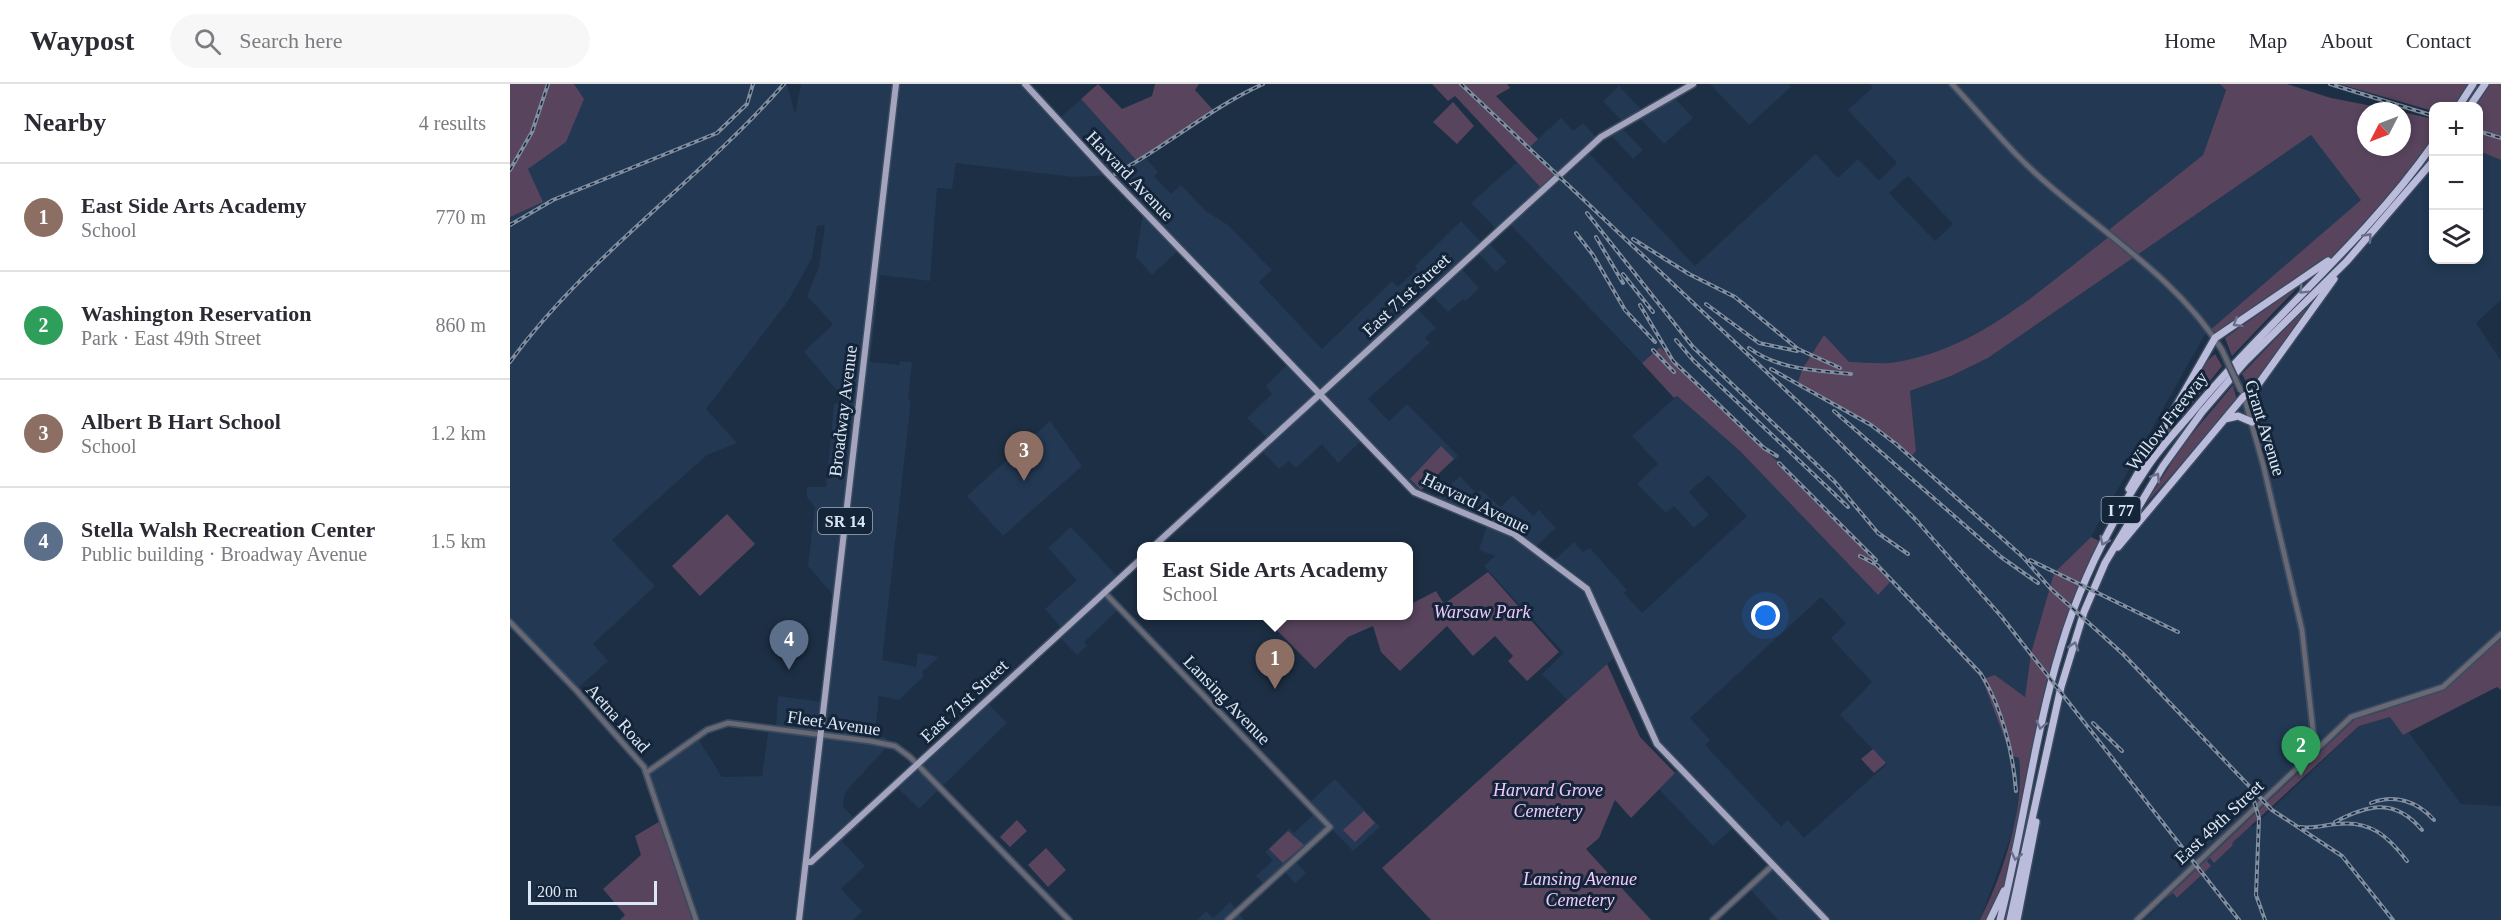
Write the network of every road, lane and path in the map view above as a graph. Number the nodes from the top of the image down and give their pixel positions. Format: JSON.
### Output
{"nodes":[{"id":1,"x":896,"y":84,"type":"edge"},
{"id":2,"x":1025,"y":84,"type":"edge"},
{"id":3,"x":1693,"y":84,"type":"edge"},
{"id":4,"x":1952,"y":84,"type":"edge"},
{"id":5,"x":2474,"y":84,"type":"edge"},
{"id":6,"x":2485,"y":84,"type":"edge"},
{"id":7,"x":2462,"y":102,"type":"edge"},
{"id":8,"x":2473,"y":102,"type":"edge"},
{"id":9,"x":2429,"y":148,"type":"edge"},
{"id":10,"x":2429,"y":166,"type":"edge"},
{"id":11,"x":2344,"y":249,"type":"junction"},
{"id":12,"x":2347,"y":261,"type":"junction"},
{"id":13,"x":2214,"y":338,"type":"junction"},
{"id":14,"x":2242,"y":393,"type":"junction"},
{"id":15,"x":1320,"y":394,"type":"junction"},
{"id":16,"x":2225,"y":419,"type":"junction"},
{"id":17,"x":2252,"y":422,"type":"junction"},
{"id":18,"x":2115,"y":518,"type":"junction"},
{"id":19,"x":1158,"y":542,"type":"edge"},
{"id":20,"x":1137,"y":562,"type":"edge"},
{"id":21,"x":2105,"y":563,"type":"junction"},
{"id":22,"x":1104,"y":592,"type":"junction"},
{"id":23,"x":510,"y":622,"type":"edge"},
{"id":24,"x":2501,"y":634,"type":"edge"},
{"id":25,"x":820,"y":733,"type":"junction"},
{"id":26,"x":2315,"y":749,"type":"junction"},
{"id":27,"x":918,"y":764,"type":"junction"},
{"id":28,"x":646,"y":773,"type":"junction"},
{"id":29,"x":2039,"y":790,"type":"junction"},
{"id":30,"x":806,"y":862,"type":"junction"},
{"id":31,"x":1773,"y":865,"type":"junction"},
{"id":32,"x":2012,"y":875,"type":"junction"},
{"id":33,"x":696,"y":920,"type":"edge"},
{"id":34,"x":799,"y":920,"type":"edge"},
{"id":35,"x":1069,"y":920,"type":"edge"},
{"id":36,"x":1228,"y":920,"type":"edge"},
{"id":37,"x":1713,"y":920,"type":"edge"},
{"id":38,"x":1826,"y":920,"type":"edge"},
{"id":39,"x":1990,"y":920,"type":"edge"},
{"id":40,"x":2000,"y":920,"type":"edge"},
{"id":41,"x":2010,"y":920,"type":"edge"},
{"id":42,"x":2017,"y":920,"type":"edge"},
{"id":43,"x":2137,"y":920,"type":"edge"}],
"edges":[{"from":1,"to":25,"type":"main road","name":"Broadway Avenue","number":"SR 14"},
{"from":2,"to":15,"type":"main road","name":"Harvard Avenue"},
{"from":3,"to":15,"type":"main road","name":"East 71st Street"},
{"from":4,"to":13,"type":"street","name":"Grant Avenue"},
{"from":5,"to":7,"type":"highway"},
{"from":6,"to":8,"type":"highway"},
{"from":9,"to":11,"type":"highway","name":"Willow Freeway","number":"I 77"},
{"from":12,"to":10,"type":"highway","name":"Willow Freeway","number":"I 77","one_way":true},
{"from":11,"to":13,"type":"highway","one_way":true},
{"from":11,"to":18,"type":"highway","name":"Willow Freeway","number":"I 77","one_way":true},
{"from":12,"to":14,"type":"highway"},
{"from":21,"to":12,"type":"highway","name":"Willow Freeway","number":"I 77","one_way":true},
{"from":13,"to":14,"type":"street","name":"Grant Avenue","bridge":true},
{"from":13,"to":18,"type":"highway"},
{"from":14,"to":16,"type":"highway"},
{"from":14,"to":17,"type":"street","name":"Grant Avenue"},
{"from":15,"to":19,"type":"main road","name":"East 71st Street"},
{"from":15,"to":31,"type":"main road","name":"Harvard Avenue"},
{"from":16,"to":17,"type":"highway"},
{"from":16,"to":21,"type":"highway"},
{"from":17,"to":26,"type":"street","name":"Grant Avenue"},
{"from":18,"to":32,"type":"highway","name":"Willow Freeway","number":"I 77","one_way":true},
{"from":20,"to":22,"type":"main road","name":"East 71st Street"},
{"from":29,"to":21,"type":"highway","name":"Willow Freeway","number":"I 77","one_way":true},
{"from":22,"to":27,"type":"main road","name":"East 71st Street"},
{"from":22,"to":36,"type":"street","name":"Lansing Avenue"},
{"from":23,"to":28,"type":"street","name":"Aetna Road"},
{"from":24,"to":26,"type":"street","name":"East 49th Street"},
{"from":25,"to":27,"type":"street","name":"Fleet Avenue"},
{"from":25,"to":28,"type":"street","name":"Fleet Avenue"},
{"from":25,"to":30,"type":"main road","name":"Broadway Avenue","number":"SR 14"},
{"from":26,"to":43,"type":"street","name":"East 49th Street"},
{"from":27,"to":30,"type":"main road","name":"East 71st Street"},
{"from":27,"to":35,"type":"street","name":"Fleet Avenue"},
{"from":28,"to":33,"type":"street","name":"Aetna Road"},
{"from":29,"to":41,"type":"highway","name":"Willow Freeway","number":"I 77"},
{"from":29,"to":42,"type":"highway"},
{"from":30,"to":34,"type":"main road","name":"Broadway Avenue","number":"SR 14"},
{"from":31,"to":37,"type":"street"},
{"from":31,"to":38,"type":"main road","name":"Harvard Avenue"},
{"from":32,"to":39,"type":"highway"},
{"from":32,"to":40,"type":"highway","name":"Willow Freeway","number":"I 77"}]}
